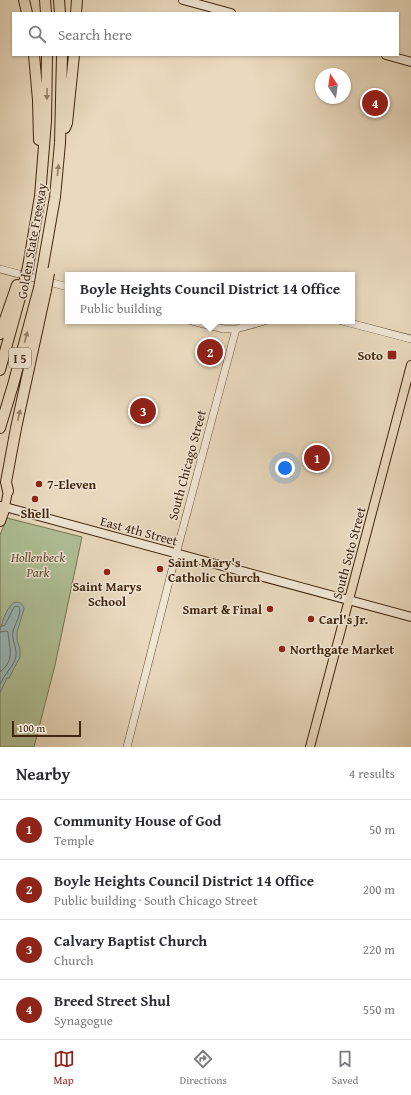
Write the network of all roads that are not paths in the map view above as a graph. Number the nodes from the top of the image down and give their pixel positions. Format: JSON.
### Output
{"nodes":[{"id":1,"x":24,"y":0,"type":"edge"},
{"id":2,"x":45,"y":0,"type":"edge"},
{"id":3,"x":59,"y":0,"type":"edge"},
{"id":4,"x":77,"y":0,"type":"edge"},
{"id":5,"x":183,"y":0,"type":"edge"},
{"id":6,"x":27,"y":12,"type":"edge"},
{"id":7,"x":46,"y":12,"type":"edge"},
{"id":8,"x":60,"y":12,"type":"edge"},
{"id":9,"x":76,"y":12,"type":"edge"},
{"id":10,"x":227,"y":12,"type":"edge"},
{"id":11,"x":34,"y":56,"type":"edge"},
{"id":12,"x":47,"y":56,"type":"edge"},
{"id":13,"x":62,"y":56,"type":"edge"},
{"id":14,"x":74,"y":56,"type":"edge"},
{"id":15,"x":390,"y":56,"type":"edge"},
{"id":16,"x":411,"y":62,"type":"edge"},
{"id":17,"x":60,"y":143,"type":"junction"},
{"id":18,"x":40,"y":196,"type":"junction"},
{"id":19,"x":0,"y":269,"type":"edge"},
{"id":20,"x":21,"y":283,"type":"junction"},
{"id":21,"x":65,"y":286,"type":"edge"},
{"id":22,"x":42,"y":289,"type":"junction"},
{"id":23,"x":204,"y":324,"type":"edge"},
{"id":24,"x":254,"y":324,"type":"edge"},
{"id":25,"x":354,"y":324,"type":"edge"},
{"id":26,"x":236,"y":329,"type":"junction"},
{"id":27,"x":0,"y":334,"type":"edge"},
{"id":28,"x":411,"y":339,"type":"edge"},
{"id":29,"x":411,"y":365,"type":"edge"},
{"id":30,"x":0,"y":370,"type":"edge"},
{"id":31,"x":0,"y":428,"type":"edge"},
{"id":32,"x":8,"y":491,"type":"joint"},
{"id":33,"x":2,"y":507,"type":"edge"},
{"id":34,"x":0,"y":521,"type":"edge"},
{"id":35,"x":176,"y":554,"type":"junction"},
{"id":36,"x":349,"y":601,"type":"junction"},
{"id":37,"x":411,"y":617,"type":"edge"},
{"id":38,"x":127,"y":747,"type":"edge"},
{"id":39,"x":310,"y":747,"type":"edge"}],
"edges":[{"from":1,"to":6,"type":"highway"},
{"from":2,"to":7,"type":"highway"},
{"from":3,"to":8,"type":"highway"},
{"from":4,"to":9,"type":"highway"},
{"from":5,"to":10,"type":"main road"},
{"from":11,"to":18,"type":"highway"},
{"from":12,"to":18,"type":"highway","name":"Golden State Freeway","number":"I 5","one_way":true},
{"from":13,"to":17,"type":"highway","name":"Golden State Freeway","number":"I 5"},
{"from":14,"to":17,"type":"highway"},
{"from":15,"to":16,"type":"main road"},
{"from":22,"to":17,"type":"highway","name":"Golden State Freeway","number":"I 5","one_way":true,"bridge":true},
{"from":18,"to":20,"type":"highway","name":"Golden State Freeway","number":"I 5","bridge":true},
{"from":19,"to":21,"type":"street"},
{"from":20,"to":27,"type":"highway"},
{"from":20,"to":30,"type":"highway","name":"Golden State Freeway","number":"I 5"},
{"from":31,"to":22,"type":"highway","name":"Golden State Freeway","number":"I 5","one_way":true},
{"from":32,"to":22,"type":"highway","one_way":true},
{"from":23,"to":26,"type":"street"},
{"from":24,"to":26,"type":"street"},
{"from":25,"to":28,"type":"street"},
{"from":26,"to":35,"type":"street","name":"South Chicago Street"},
{"from":29,"to":36,"type":"main road","name":"South Soto Street"},
{"from":32,"to":33,"type":"main road"},
{"from":33,"to":34,"type":"highway"},
{"from":33,"to":35,"type":"main road","name":"East 4th Street"},
{"from":35,"to":36,"type":"main road","name":"East 4th Street"},
{"from":35,"to":38,"type":"street","name":"South Chicago Street"},
{"from":36,"to":37,"type":"main road","name":"East 4th Street"},
{"from":36,"to":39,"type":"main road","name":"South Soto Street"}]}
